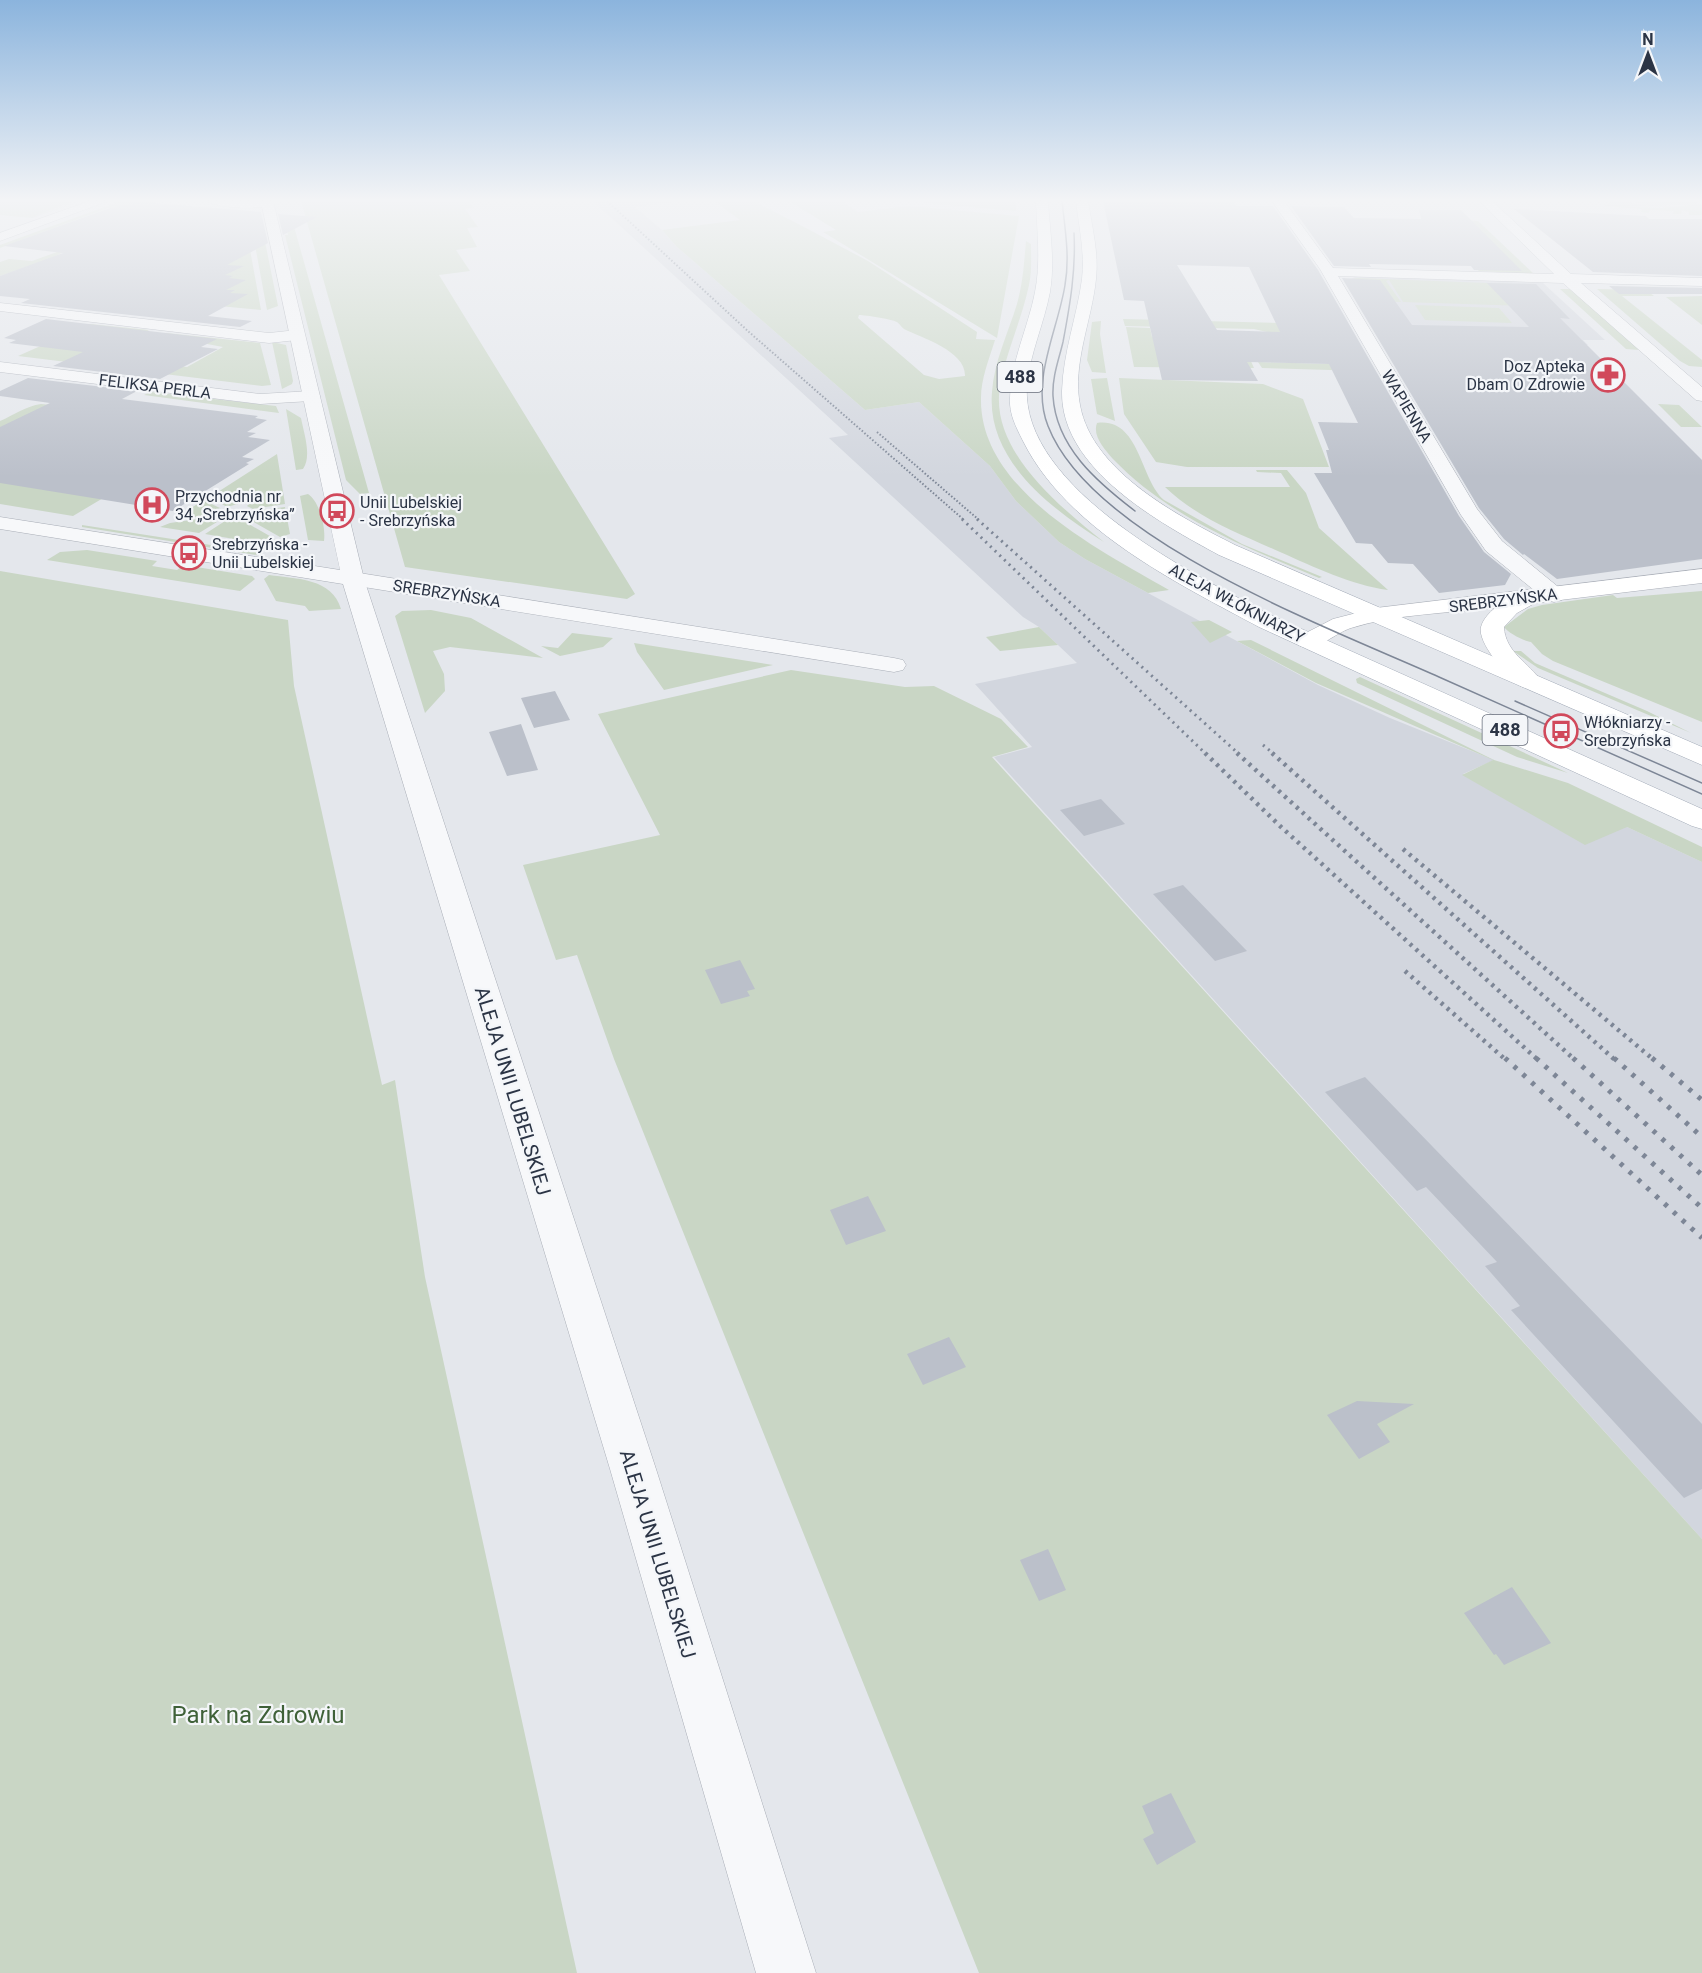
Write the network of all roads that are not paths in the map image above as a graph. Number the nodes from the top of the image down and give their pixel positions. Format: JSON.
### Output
{"nodes":[{"id":1,"x":288,"y":293,"type":"edge"},
{"id":2,"x":1041,"y":293,"type":"edge"},
{"id":3,"x":1086,"y":293,"type":"edge"},
{"id":4,"x":1341,"y":293,"type":"edge"},
{"id":5,"x":1584,"y":293,"type":"edge"},
{"id":6,"x":0,"y":307,"type":"edge"},
{"id":7,"x":297,"y":335,"type":"junction"},
{"id":8,"x":0,"y":367,"type":"edge"},
{"id":9,"x":1675,"y":372,"type":"junction"},
{"id":10,"x":1702,"y":372,"type":"edge"},
{"id":11,"x":311,"y":396,"type":"junction"},
{"id":12,"x":1702,"y":396,"type":"edge"},
{"id":13,"x":0,"y":523,"type":"edge"},
{"id":14,"x":1702,"y":576,"type":"edge"},
{"id":15,"x":353,"y":579,"type":"junction"},
{"id":16,"x":1554,"y":595,"type":"junction"},
{"id":17,"x":1527,"y":598,"type":"junction"},
{"id":18,"x":1376,"y":615,"type":"junction"},
{"id":19,"x":1308,"y":640,"type":"junction"},
{"id":20,"x":894,"y":665,"type":"dead end"},
{"id":21,"x":1529,"y":681,"type":"junction"},
{"id":22,"x":1702,"y":757,"type":"edge"},
{"id":23,"x":1702,"y":820,"type":"edge"},
{"id":24,"x":786,"y":1973,"type":"edge"}],
"edges":[{"from":1,"to":7,"type":"street","name":"ALEJA UNII LUBELSKIEJ"},
{"from":2,"to":19,"type":"main road","name":"ALEJA WŁÓKNIARZY","number":"488"},
{"from":3,"to":18,"type":"main road","number":"488"},
{"from":4,"to":16,"type":"street","name":"WAPIENNA"},
{"from":5,"to":9,"type":"street"},
{"from":6,"to":7,"type":"street"},
{"from":7,"to":11,"type":"street","name":"ALEJA UNII LUBELSKIEJ"},
{"from":8,"to":11,"type":"street","name":"FELIKSA PERLA"},
{"from":9,"to":10,"type":"street"},
{"from":9,"to":12,"type":"street"},
{"from":11,"to":15,"type":"street","name":"ALEJA UNII LUBELSKIEJ"},
{"from":13,"to":15,"type":"street","name":"SREBRZYŃSKA"},
{"from":14,"to":16,"type":"main road","name":"SREBRZYŃSKA"},
{"from":15,"to":20,"type":"street","name":"SREBRZYŃSKA"},
{"from":15,"to":24,"type":"street","name":"ALEJA UNII LUBELSKIEJ"},
{"from":16,"to":17,"type":"main road","name":"SREBRZYŃSKA"},
{"from":17,"to":18,"type":"main road","name":"SREBRZYŃSKA"},
{"from":17,"to":21,"type":"main road"},
{"from":18,"to":19,"type":"main road","name":"SREBRZYŃSKA"},
{"from":18,"to":21,"type":"main road","number":"488"},
{"from":19,"to":23,"type":"main road","name":"ALEJA WŁÓKNIARZY","number":"488"},
{"from":21,"to":22,"type":"main road","number":"488"}]}
